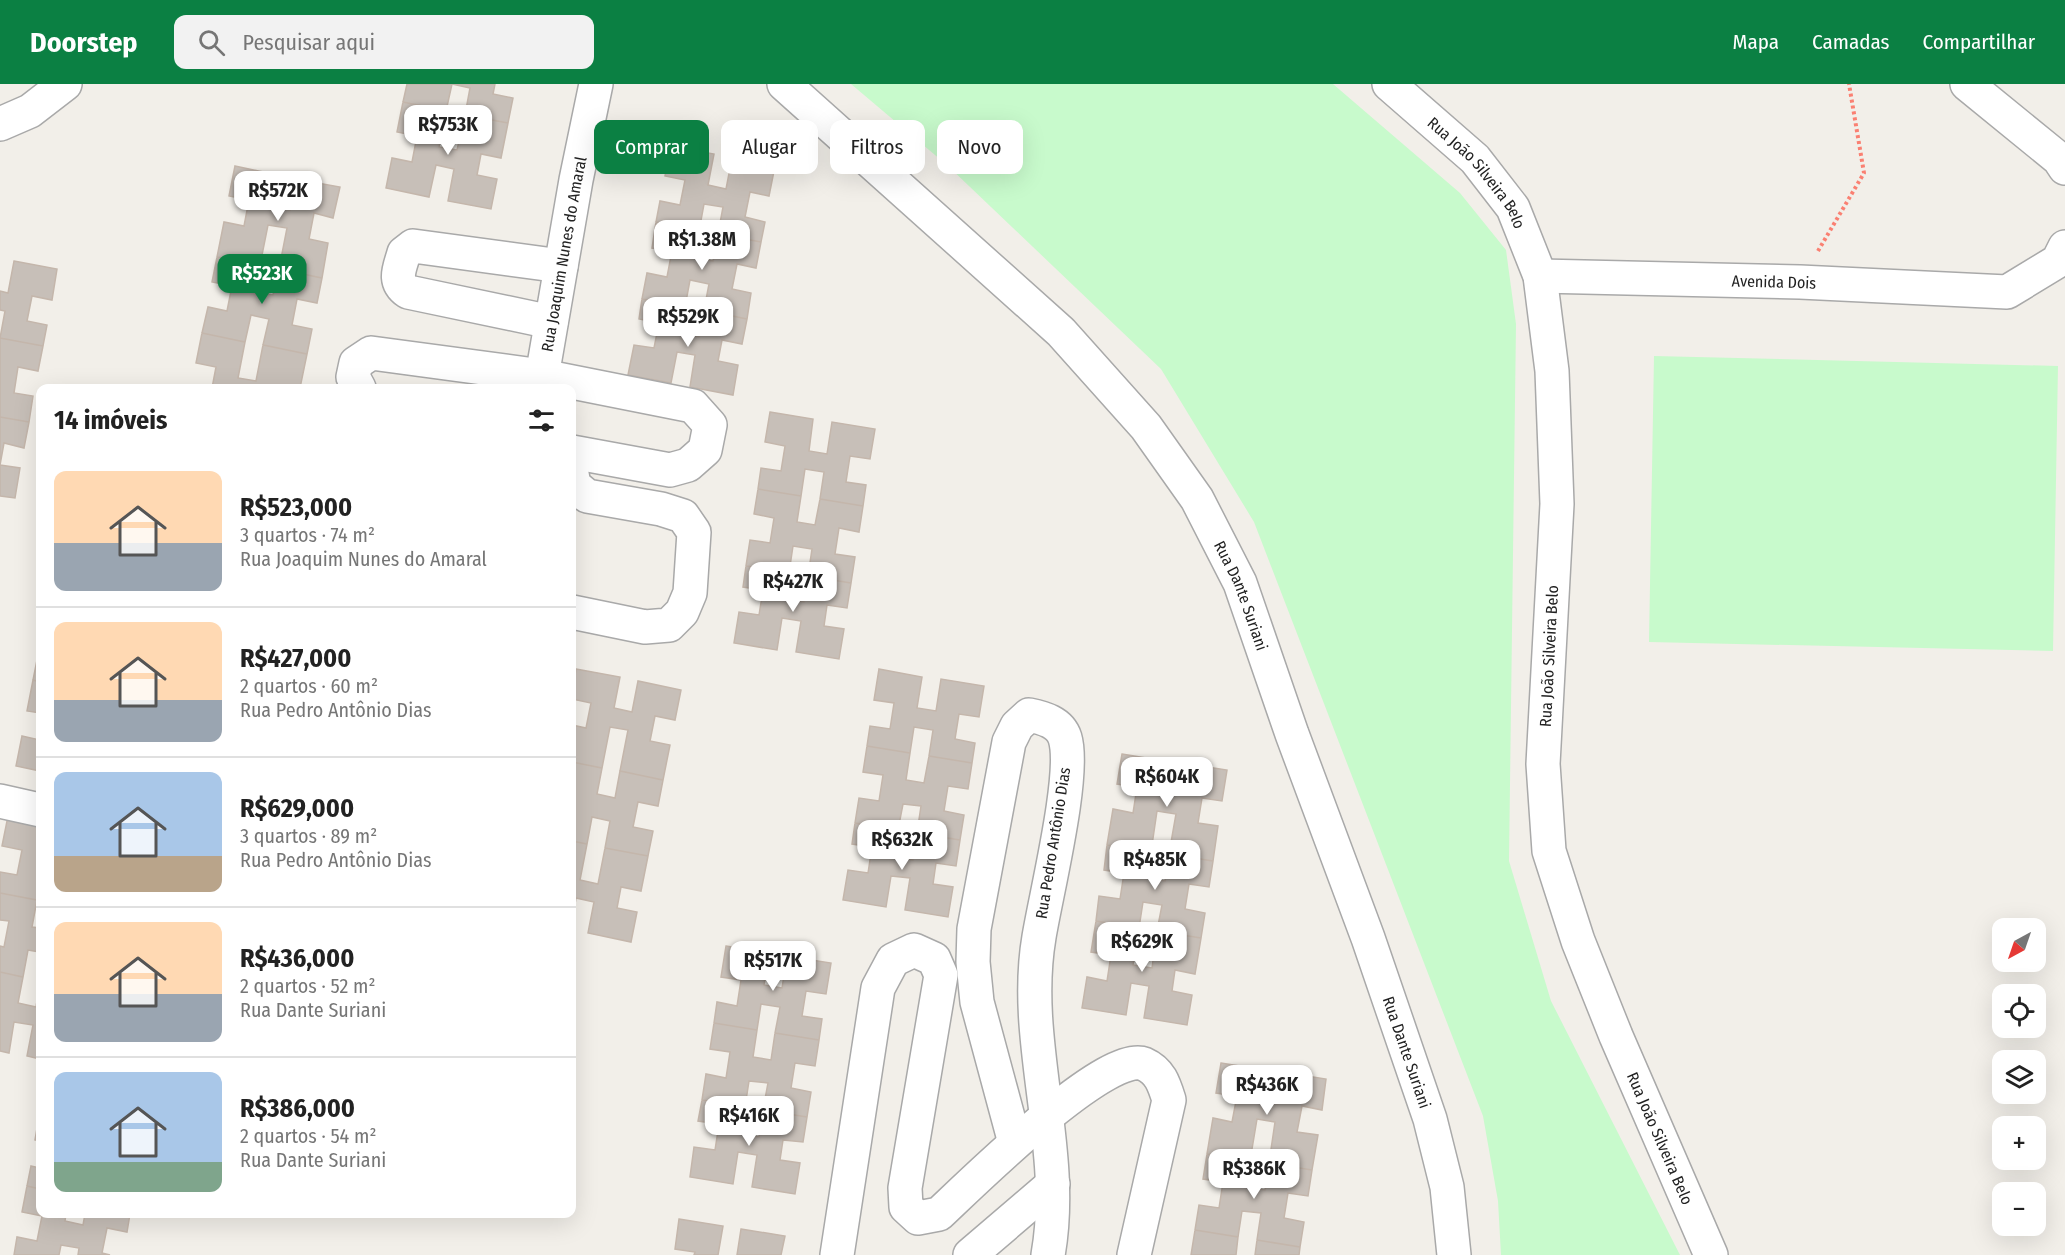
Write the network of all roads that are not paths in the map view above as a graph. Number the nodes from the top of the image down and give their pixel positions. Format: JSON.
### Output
{"nodes":[{"id":1,"x":65,"y":84,"type":"edge"},
{"id":2,"x":596,"y":84,"type":"edge"},
{"id":3,"x":784,"y":84,"type":"edge"},
{"id":4,"x":1389,"y":84,"type":"edge"},
{"id":5,"x":1967,"y":84,"type":"edge"},
{"id":6,"x":0,"y":124,"type":"edge"},
{"id":7,"x":2065,"y":168,"type":"edge"},
{"id":8,"x":2065,"y":246,"type":"edge"},
{"id":9,"x":561,"y":266,"type":"junction"},
{"id":10,"x":1540,"y":276,"type":"junction"},
{"id":11,"x":551,"y":322,"type":"junction"},
{"id":12,"x":541,"y":382,"type":"edge"},
{"id":13,"x":356,"y":384,"type":"edge"},
{"id":14,"x":576,"y":388,"type":"edge"},
{"id":15,"x":576,"y":453,"type":"edge"},
{"id":16,"x":576,"y":487,"type":"edge"},
{"id":17,"x":576,"y":613,"type":"edge"},
{"id":18,"x":0,"y":801,"type":"edge"},
{"id":19,"x":36,"y":809,"type":"edge"},
{"id":20,"x":1045,"y":1115,"type":"junction"},
{"id":21,"x":1015,"y":1143,"type":"junction"},
{"id":22,"x":1053,"y":1184,"type":"junction"},
{"id":23,"x":837,"y":1255,"type":"edge"},
{"id":24,"x":970,"y":1255,"type":"edge"},
{"id":25,"x":1048,"y":1255,"type":"edge"},
{"id":26,"x":1134,"y":1255,"type":"edge"},
{"id":27,"x":1454,"y":1255,"type":"edge"},
{"id":28,"x":1711,"y":1255,"type":"edge"}],
"edges":[{"from":1,"to":6,"type":"street"},
{"from":2,"to":9,"type":"street","name":"Rua Joaquim Nunes do Amaral"},
{"from":3,"to":27,"type":"street","name":"Rua Dante Suriani"},
{"from":4,"to":10,"type":"street","name":"Rua João Silveira Belo"},
{"from":5,"to":7,"type":"street"},
{"from":8,"to":10,"type":"street","name":"Avenida Dois"},
{"from":9,"to":11,"type":"street","name":"Rua Joaquim Nunes do Amaral"},
{"from":9,"to":11,"type":"street"},
{"from":10,"to":28,"type":"street","name":"Rua João Silveira Belo"},
{"from":11,"to":12,"type":"street","name":"Rua Joaquim Nunes do Amaral"},
{"from":12,"to":13,"type":"street"},
{"from":14,"to":15,"type":"street"},
{"from":16,"to":17,"type":"street"},
{"from":18,"to":19,"type":"street"},
{"from":20,"to":21,"type":"street"},
{"from":20,"to":21,"type":"street","name":"Rua Pedro Antônio Dias"},
{"from":20,"to":22,"type":"street","name":"Rua Pedro Antônio Dias"},
{"from":20,"to":26,"type":"street"},
{"from":21,"to":23,"type":"street"},
{"from":22,"to":24,"type":"street"},
{"from":22,"to":25,"type":"street","name":"Rua Pedro Antônio Dias"}]}
